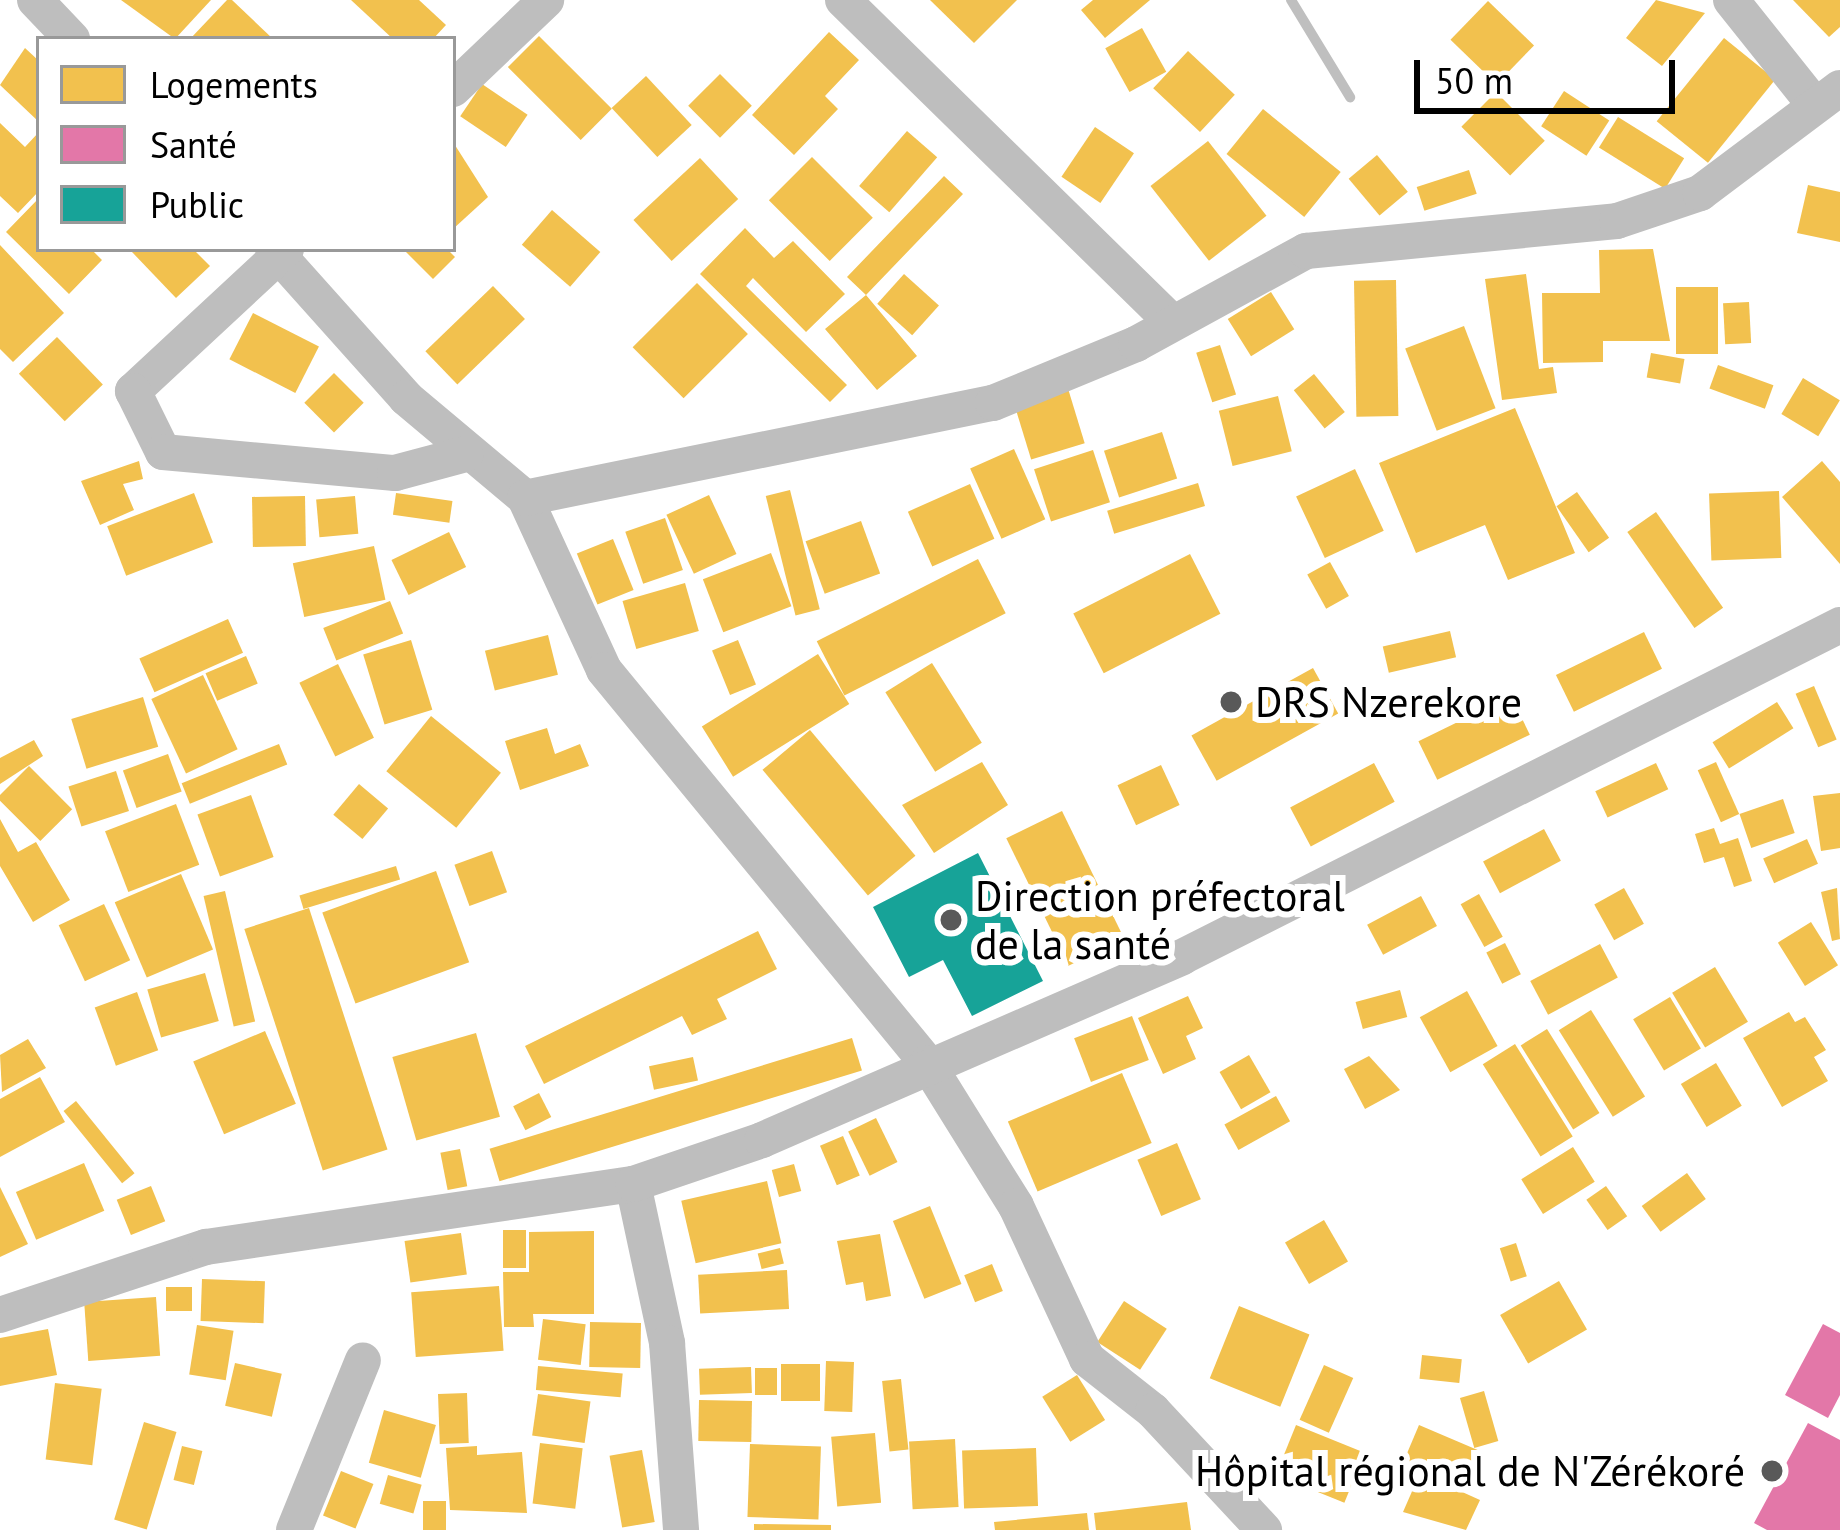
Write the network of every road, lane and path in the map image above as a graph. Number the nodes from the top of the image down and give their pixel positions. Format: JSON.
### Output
{"nodes":[{"id":1,"x":35,"y":0,"type":"edge"},
{"id":2,"x":546,"y":0,"type":"edge"},
{"id":3,"x":842,"y":0,"type":"edge"},
{"id":4,"x":1731,"y":0,"type":"edge"},
{"id":5,"x":69,"y":36,"type":"edge"},
{"id":6,"x":456,"y":86,"type":"edge"},
{"id":7,"x":1827,"y":96,"type":"edge"},
{"id":8,"x":279,"y":252,"type":"edge"},
{"id":9,"x":281,"y":252,"type":"edge"},
{"id":10,"x":1171,"y":321,"type":"junction"},
{"id":11,"x":466,"y":454,"type":"junction"},
{"id":12,"x":525,"y":498,"type":"junction"},
{"id":13,"x":1840,"y":626,"type":"edge"},
{"id":14,"x":927,"y":1063,"type":"junction"},
{"id":15,"x":632,"y":1184,"type":"junction"},
{"id":16,"x":0,"y":1315,"type":"edge"},
{"id":17,"x":363,"y":1360,"type":"dead end"},
{"id":18,"x":294,"y":1530,"type":"edge"},
{"id":19,"x":681,"y":1530,"type":"edge"},
{"id":20,"x":1264,"y":1530,"type":"edge"}],
"edges":[{"from":1,"to":5,"type":"street"},
{"from":2,"to":6,"type":"street"},
{"from":3,"to":10,"type":"street"},
{"from":4,"to":7,"type":"street"},
{"from":7,"to":10,"type":"street"},
{"from":8,"to":11,"type":"street"},
{"from":9,"to":11,"type":"street"},
{"from":10,"to":12,"type":"street"},
{"from":11,"to":12,"type":"street"},
{"from":12,"to":14,"type":"street"},
{"from":13,"to":14,"type":"street"},
{"from":14,"to":15,"type":"street"},
{"from":14,"to":20,"type":"street"},
{"from":15,"to":16,"type":"street"},
{"from":15,"to":19,"type":"street"},
{"from":17,"to":18,"type":"street"}]}
